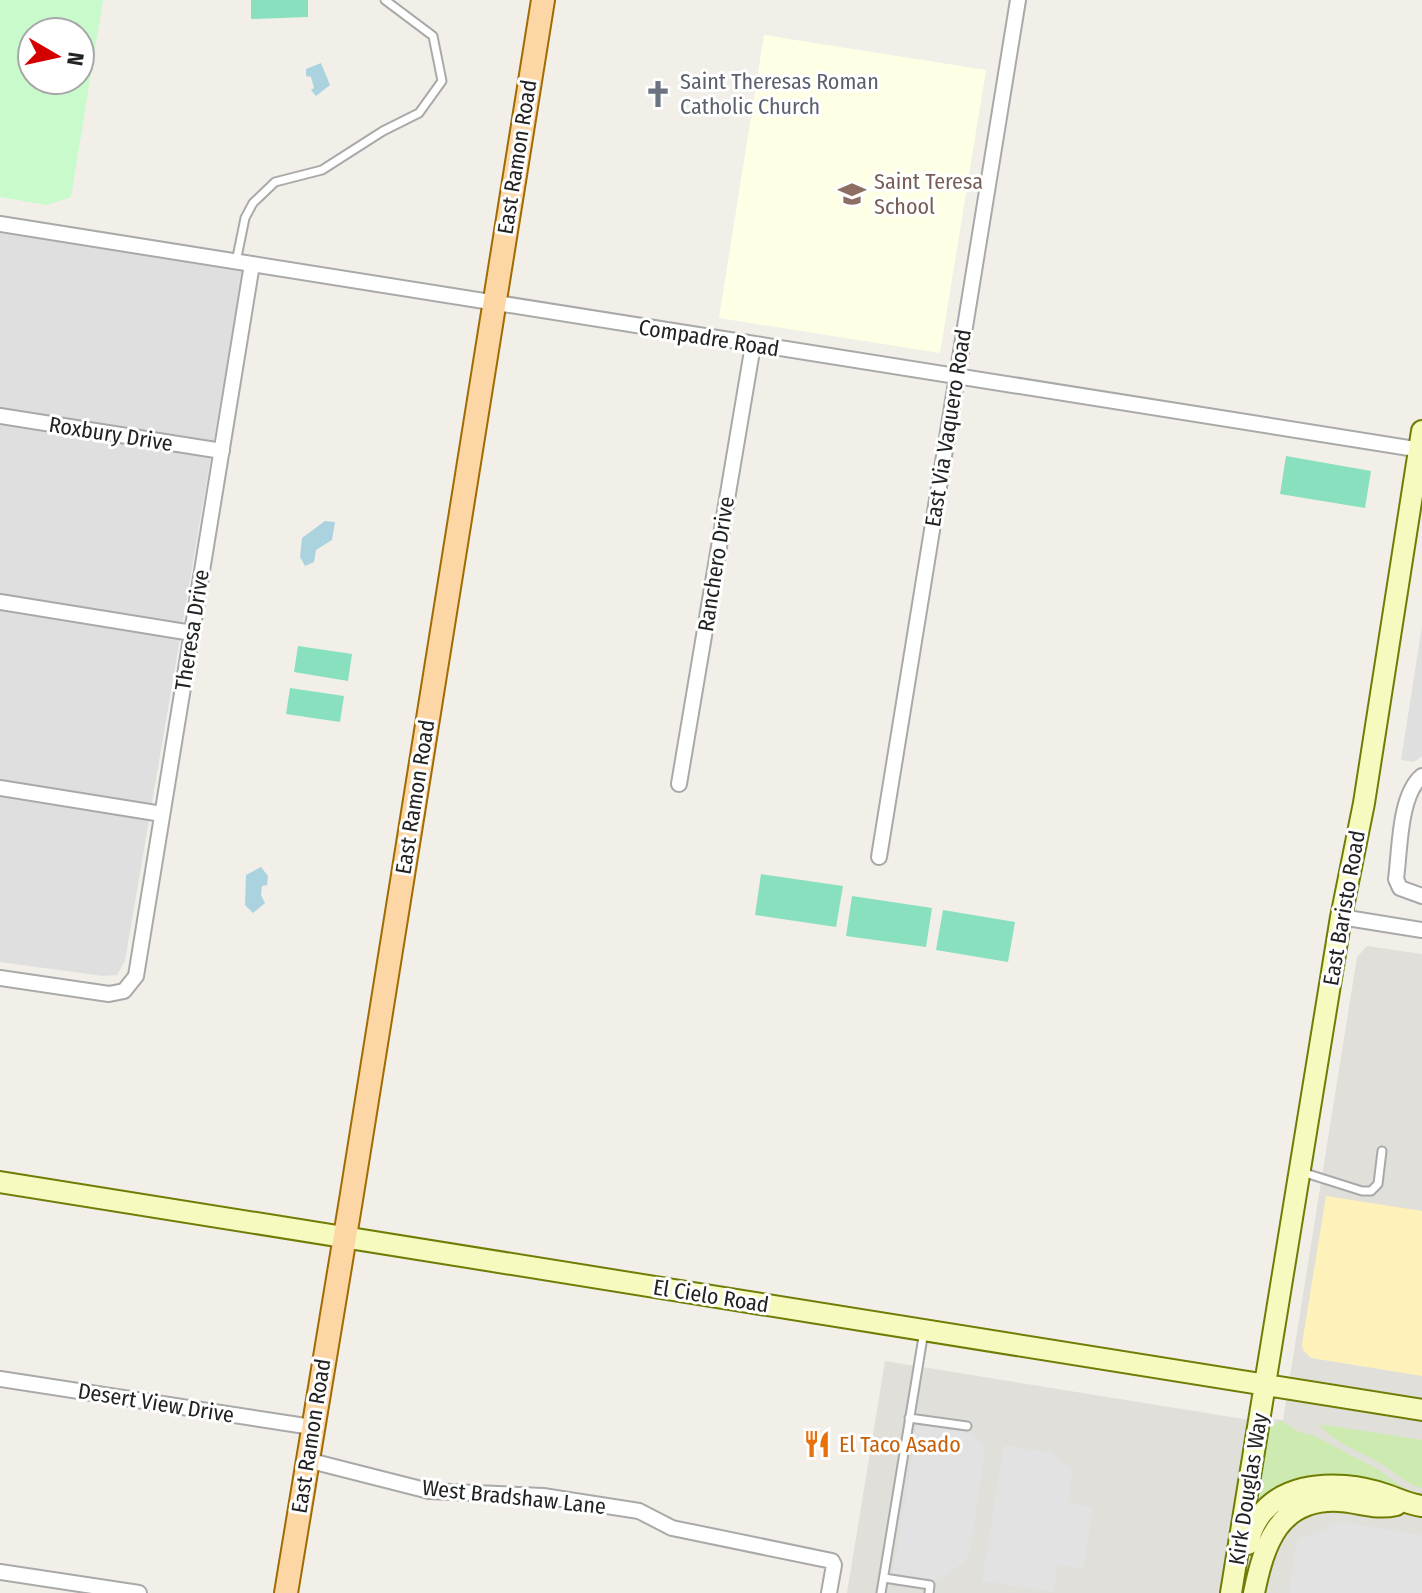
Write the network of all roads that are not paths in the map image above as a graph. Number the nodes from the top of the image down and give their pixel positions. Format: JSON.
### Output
{"nodes":[{"id":1,"x":385,"y":0,"type":"edge"},
{"id":2,"x":543,"y":0,"type":"edge"},
{"id":3,"x":1018,"y":0,"type":"edge"},
{"id":4,"x":0,"y":224,"type":"edge"},
{"id":5,"x":236,"y":262,"type":"junction"},
{"id":6,"x":252,"y":264,"type":"junction"},
{"id":7,"x":493,"y":304,"type":"junction"},
{"id":8,"x":753,"y":345,"type":"junction"},
{"id":9,"x":957,"y":378,"type":"junction"},
{"id":10,"x":0,"y":416,"type":"edge"},
{"id":11,"x":1421,"y":444,"type":"edge"},
{"id":12,"x":222,"y":451,"type":"junction"},
{"id":13,"x":0,"y":602,"type":"edge"},
{"id":14,"x":192,"y":633,"type":"junction"},
{"id":15,"x":1422,"y":776,"type":"edge"},
{"id":16,"x":679,"y":784,"type":"dead end"},
{"id":17,"x":0,"y":788,"type":"edge"},
{"id":18,"x":162,"y":814,"type":"junction"},
{"id":19,"x":879,"y":857,"type":"dead end"},
{"id":20,"x":1422,"y":896,"type":"edge"},
{"id":21,"x":1341,"y":917,"type":"junction"},
{"id":22,"x":1422,"y":930,"type":"edge"},
{"id":23,"x":0,"y":978,"type":"edge"},
{"id":24,"x":1382,"y":1151,"type":"dead end"},
{"id":25,"x":1300,"y":1172,"type":"junction"},
{"id":26,"x":0,"y":1182,"type":"edge"},
{"id":27,"x":345,"y":1238,"type":"junction"},
{"id":28,"x":924,"y":1330,"type":"junction"},
{"id":29,"x":0,"y":1379,"type":"edge"},
{"id":30,"x":1266,"y":1384,"type":"junction"},
{"id":31,"x":1422,"y":1410,"type":"edge"},
{"id":32,"x":909,"y":1418,"type":"junction"},
{"id":33,"x":967,"y":1426,"type":"dead end"},
{"id":34,"x":312,"y":1427,"type":"junction"},
{"id":35,"x":307,"y":1460,"type":"junction"},
{"id":36,"x":1413,"y":1505,"type":"edge"},
{"id":37,"x":0,"y":1572,"type":"edge"},
{"id":38,"x":884,"y":1578,"type":"junction"},
{"id":39,"x":139,"y":1593,"type":"edge"},
{"id":40,"x":286,"y":1593,"type":"edge"},
{"id":41,"x":829,"y":1593,"type":"edge"},
{"id":42,"x":881,"y":1593,"type":"edge"},
{"id":43,"x":929,"y":1593,"type":"edge"},
{"id":44,"x":1231,"y":1593,"type":"edge"},
{"id":45,"x":1254,"y":1593,"type":"edge"}],
"edges":[{"from":1,"to":5,"type":"lane"},
{"from":2,"to":7,"type":"main road","name":"East Ramon Road"},
{"from":3,"to":9,"type":"street","name":"East Via Vaquero Road"},
{"from":4,"to":5,"type":"street","name":"Compadre Road"},
{"from":5,"to":6,"type":"street","name":"Compadre Road"},
{"from":6,"to":7,"type":"street","name":"Compadre Road"},
{"from":6,"to":12,"type":"street","name":"Theresa Drive"},
{"from":7,"to":8,"type":"street","name":"Compadre Road"},
{"from":7,"to":27,"type":"main road","name":"East Ramon Road"},
{"from":8,"to":9,"type":"street","name":"Compadre Road"},
{"from":8,"to":16,"type":"street","name":"Ranchero Drive"},
{"from":9,"to":11,"type":"street","name":"Compadre Road"},
{"from":9,"to":19,"type":"street","name":"East Via Vaquero Road"},
{"from":10,"to":12,"type":"street","name":"Roxbury Drive"},
{"from":11,"to":21,"type":"street","name":"East Baristo Road"},
{"from":12,"to":14,"type":"street","name":"Theresa Drive"},
{"from":13,"to":14,"type":"street"},
{"from":14,"to":18,"type":"street","name":"Theresa Drive"},
{"from":15,"to":20,"type":"street"},
{"from":17,"to":18,"type":"street"},
{"from":18,"to":23,"type":"street","name":"Theresa Drive"},
{"from":21,"to":22,"type":"street"},
{"from":21,"to":25,"type":"street","name":"East Baristo Road"},
{"from":24,"to":25,"type":"lane"},
{"from":25,"to":30,"type":"street","name":"East Baristo Road"},
{"from":26,"to":27,"type":"street","name":"El Cielo Road"},
{"from":27,"to":28,"type":"street","name":"El Cielo Road"},
{"from":27,"to":34,"type":"main road","name":"East Ramon Road"},
{"from":28,"to":30,"type":"street","name":"El Cielo Road"},
{"from":28,"to":32,"type":"lane"},
{"from":29,"to":34,"type":"street","name":"Desert View Drive"},
{"from":30,"to":31,"type":"street","name":"El Cielo Road"},
{"from":30,"to":44,"type":"street","name":"Kirk Douglas Way"},
{"from":32,"to":33,"type":"lane"},
{"from":32,"to":38,"type":"lane"},
{"from":34,"to":35,"type":"main road","name":"East Ramon Road"},
{"from":35,"to":40,"type":"main road","name":"East Ramon Road"},
{"from":35,"to":41,"type":"street","name":"West Bradshaw Lane"},
{"from":36,"to":44,"type":"street"},
{"from":36,"to":45,"type":"street"},
{"from":37,"to":39,"type":"street"},
{"from":38,"to":42,"type":"lane"},
{"from":38,"to":43,"type":"lane"}]}
